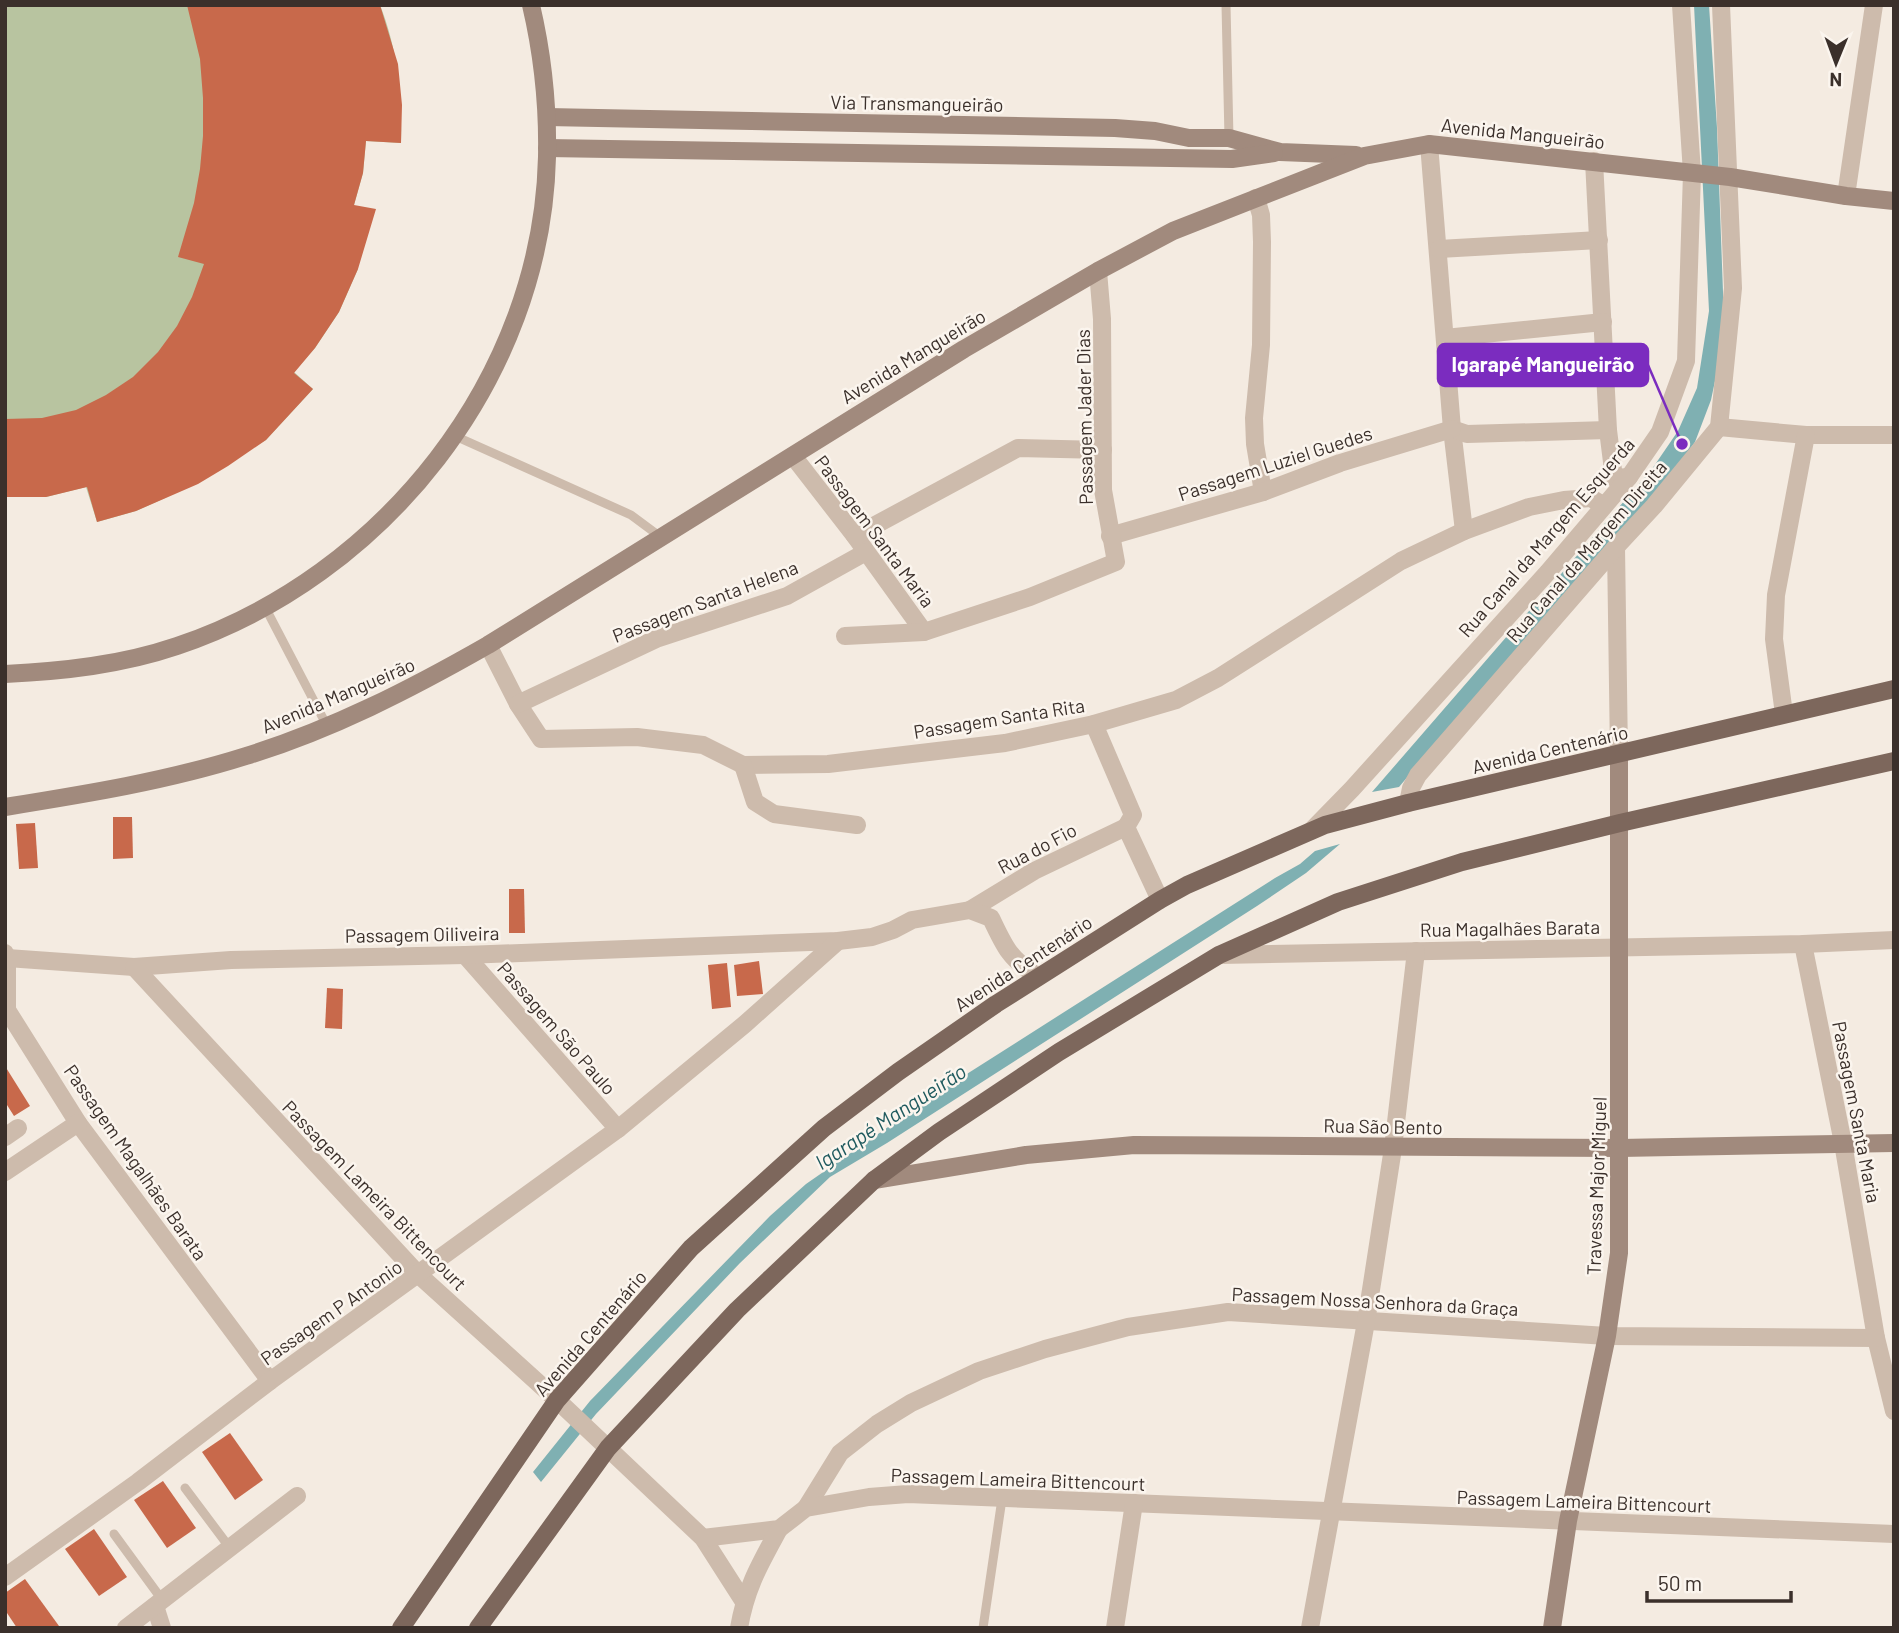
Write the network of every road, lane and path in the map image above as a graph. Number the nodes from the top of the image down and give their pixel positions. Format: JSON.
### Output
{"nodes":[{"id":1,"x":531,"y":5,"type":"edge"},
{"id":2,"x":1226,"y":5,"type":"edge"},
{"id":3,"x":1681,"y":5,"type":"edge"},
{"id":4,"x":1721,"y":5,"type":"edge"},
{"id":5,"x":1874,"y":5,"type":"edge"},
{"id":6,"x":547,"y":117,"type":"junction"},
{"id":7,"x":1228,"y":138,"type":"junction"},
{"id":8,"x":1429,"y":144,"type":"junction"},
{"id":9,"x":547,"y":148,"type":"junction"},
{"id":10,"x":1284,"y":152,"type":"junction"},
{"id":11,"x":1364,"y":156,"type":"junction"},
{"id":12,"x":1594,"y":161,"type":"junction"},
{"id":13,"x":1692,"y":173,"type":"junction"},
{"id":14,"x":1730,"y":177,"type":"junction"},
{"id":15,"x":1846,"y":196,"type":"junction"},
{"id":16,"x":1256,"y":198,"type":"junction"},
{"id":17,"x":1894,"y":201,"type":"edge"},
{"id":18,"x":1599,"y":240,"type":"junction"},
{"id":19,"x":1439,"y":249,"type":"junction"},
{"id":20,"x":1098,"y":271,"type":"junction"},
{"id":21,"x":1603,"y":322,"type":"junction"},
{"id":22,"x":1445,"y":338,"type":"junction"},
{"id":23,"x":1719,"y":428,"type":"junction"},
{"id":24,"x":1452,"y":429,"type":"junction"},
{"id":25,"x":1608,"y":430,"type":"junction"},
{"id":26,"x":1806,"y":435,"type":"junction"},
{"id":27,"x":1894,"y":435,"type":"edge"},
{"id":28,"x":455,"y":436,"type":"junction"},
{"id":29,"x":1103,"y":450,"type":"junction"},
{"id":30,"x":793,"y":456,"type":"junction"},
{"id":31,"x":1629,"y":477,"type":"junction"},
{"id":32,"x":1263,"y":492,"type":"junction"},
{"id":33,"x":1604,"y":506,"type":"junction"},
{"id":34,"x":1464,"y":531,"type":"junction"},
{"id":35,"x":855,"y":536,"type":"junction"},
{"id":36,"x":1110,"y":536,"type":"junction"},
{"id":37,"x":662,"y":538,"type":"junction"},
{"id":38,"x":1616,"y":547,"type":"junction"},
{"id":39,"x":866,"y":552,"type":"junction"},
{"id":40,"x":265,"y":607,"type":"junction"},
{"id":41,"x":924,"y":632,"type":"junction"},
{"id":42,"x":845,"y":636,"type":"dead end"},
{"id":43,"x":488,"y":645,"type":"junction"},
{"id":44,"x":5,"y":674,"type":"edge"},
{"id":45,"x":1894,"y":689,"type":"edge"},
{"id":46,"x":519,"y":704,"type":"junction"},
{"id":47,"x":1784,"y":714,"type":"junction"},
{"id":48,"x":1094,"y":724,"type":"junction"},
{"id":49,"x":327,"y":726,"type":"junction"},
{"id":50,"x":1619,"y":755,"type":"junction"},
{"id":51,"x":1894,"y":761,"type":"edge"},
{"id":52,"x":743,"y":765,"type":"junction"},
{"id":53,"x":1408,"y":803,"type":"junction"},
{"id":54,"x":5,"y":807,"type":"edge"},
{"id":55,"x":1620,"y":823,"type":"junction"},
{"id":56,"x":857,"y":825,"type":"dead end"},
{"id":57,"x":1126,"y":827,"type":"junction"},
{"id":58,"x":1311,"y":831,"type":"junction"},
{"id":59,"x":1160,"y":900,"type":"junction"},
{"id":60,"x":970,"y":910,"type":"junction"},
{"id":61,"x":1894,"y":940,"type":"edge"},
{"id":62,"x":838,"y":941,"type":"junction"},
{"id":63,"x":1803,"y":944,"type":"junction"},
{"id":64,"x":1620,"y":947,"type":"junction"},
{"id":65,"x":1416,"y":951,"type":"junction"},
{"id":66,"x":464,"y":955,"type":"junction"},
{"id":67,"x":1219,"y":955,"type":"junction"},
{"id":68,"x":6,"y":956,"type":"edge"},
{"id":69,"x":134,"y":967,"type":"junction"},
{"id":70,"x":1038,"y":977,"type":"junction"},
{"id":71,"x":78,"y":1123,"type":"junction"},
{"id":72,"x":618,"y":1129,"type":"junction"},
{"id":73,"x":1843,"y":1143,"type":"junction"},
{"id":74,"x":1894,"y":1143,"type":"edge"},
{"id":75,"x":1393,"y":1148,"type":"junction"},
{"id":76,"x":1620,"y":1148,"type":"junction"},
{"id":77,"x":5,"y":1172,"type":"edge"},
{"id":78,"x":874,"y":1180,"type":"junction"},
{"id":79,"x":419,"y":1275,"type":"junction"},
{"id":80,"x":1366,"y":1322,"type":"junction"},
{"id":81,"x":1607,"y":1336,"type":"junction"},
{"id":82,"x":1876,"y":1338,"type":"junction"},
{"id":83,"x":270,"y":1381,"type":"junction"},
{"id":84,"x":560,"y":1403,"type":"junction"},
{"id":85,"x":1894,"y":1411,"type":"edge"},
{"id":86,"x":603,"y":1444,"type":"junction"},
{"id":87,"x":185,"y":1488,"type":"dead end"},
{"id":88,"x":297,"y":1496,"type":"dead end"},
{"id":89,"x":1002,"y":1499,"type":"junction"},
{"id":90,"x":1135,"y":1503,"type":"junction"},
{"id":91,"x":806,"y":1508,"type":"junction"},
{"id":92,"x":1331,"y":1512,"type":"junction"},
{"id":93,"x":1568,"y":1521,"type":"junction"},
{"id":94,"x":779,"y":1529,"type":"junction"},
{"id":95,"x":114,"y":1534,"type":"dead end"},
{"id":96,"x":1894,"y":1534,"type":"edge"},
{"id":97,"x":703,"y":1538,"type":"junction"},
{"id":98,"x":230,"y":1548,"type":"junction"},
{"id":99,"x":5,"y":1577,"type":"edge"},
{"id":100,"x":744,"y":1602,"type":"junction"},
{"id":101,"x":159,"y":1603,"type":"junction"},
{"id":102,"x":126,"y":1628,"type":"edge"},
{"id":103,"x":162,"y":1628,"type":"edge"},
{"id":104,"x":401,"y":1628,"type":"edge"},
{"id":105,"x":478,"y":1628,"type":"edge"},
{"id":106,"x":739,"y":1628,"type":"edge"},
{"id":107,"x":983,"y":1628,"type":"edge"},
{"id":108,"x":1115,"y":1628,"type":"edge"},
{"id":109,"x":1310,"y":1628,"type":"edge"},
{"id":110,"x":1552,"y":1628,"type":"edge"}],
"edges":[{"from":1,"to":6,"type":"street"},
{"from":2,"to":7,"type":"lane"},
{"from":3,"to":13,"type":"street","name":"Rua Canal da Margem Esquerda"},
{"from":4,"to":14,"type":"street"},
{"from":5,"to":15,"type":"street"},
{"from":6,"to":7,"type":"street","name":"Via Transmangueirão"},
{"from":6,"to":9,"type":"street"},
{"from":7,"to":10,"type":"street","name":"Via Transmangueirão"},
{"from":8,"to":11,"type":"street","name":"Avenida Mangueirão"},
{"from":8,"to":12,"type":"street","name":"Avenida Mangueirão"},
{"from":8,"to":19,"type":"street"},
{"from":9,"to":10,"type":"street","name":"Via Transmangueirão"},
{"from":9,"to":28,"type":"street"},
{"from":10,"to":11,"type":"street","name":"Via Transmangueirão"},
{"from":11,"to":16,"type":"street","name":"Avenida Mangueirão"},
{"from":12,"to":13,"type":"street","name":"Avenida Mangueirão"},
{"from":12,"to":18,"type":"street"},
{"from":13,"to":14,"type":"street","name":"Avenida Mangueirão"},
{"from":13,"to":31,"type":"street","name":"Rua Canal da Margem Esquerda"},
{"from":14,"to":15,"type":"street","name":"Avenida Mangueirão"},
{"from":14,"to":23,"type":"street"},
{"from":15,"to":17,"type":"street","name":"Avenida Mangueirão"},
{"from":16,"to":20,"type":"street","name":"Avenida Mangueirão"},
{"from":16,"to":32,"type":"street"},
{"from":18,"to":19,"type":"street"},
{"from":18,"to":21,"type":"street"},
{"from":19,"to":22,"type":"street"},
{"from":20,"to":29,"type":"street","name":"Passagem Jader Dias"},
{"from":20,"to":30,"type":"street","name":"Avenida Mangueirão"},
{"from":21,"to":22,"type":"street"},
{"from":21,"to":25,"type":"street"},
{"from":22,"to":24,"type":"street"},
{"from":23,"to":26,"type":"street"},
{"from":23,"to":38,"type":"street","name":"Rua Canal da Margem Direita"},
{"from":24,"to":25,"type":"street"},
{"from":24,"to":32,"type":"street","name":"Passagem Luziel Guedes"},
{"from":24,"to":34,"type":"street"},
{"from":25,"to":31,"type":"street"},
{"from":26,"to":27,"type":"street"},
{"from":26,"to":47,"type":"street"},
{"from":28,"to":37,"type":"lane"},
{"from":28,"to":40,"type":"street"},
{"from":29,"to":35,"type":"street"},
{"from":29,"to":36,"type":"street","name":"Passagem Jader Dias"},
{"from":30,"to":35,"type":"street","name":"Passagem Santa Maria"},
{"from":30,"to":37,"type":"street","name":"Avenida Mangueirão"},
{"from":31,"to":33,"type":"street","name":"Rua Canal da Margem Esquerda"},
{"from":32,"to":36,"type":"street","name":"Passagem Luziel Guedes"},
{"from":33,"to":34,"type":"street","name":"Passagem Santa Rita"},
{"from":33,"to":58,"type":"street","name":"Rua Canal da Margem Esquerda"},
{"from":34,"to":48,"type":"street","name":"Passagem Santa Rita"},
{"from":35,"to":39,"type":"street","name":"Passagem Santa Maria"},
{"from":36,"to":41,"type":"street","name":"Passagem Jader Dias"},
{"from":37,"to":43,"type":"street","name":"Avenida Mangueirão"},
{"from":38,"to":50,"type":"street"},
{"from":38,"to":53,"type":"street","name":"Rua Canal da Margem Direita"},
{"from":39,"to":41,"type":"street","name":"Passagem Santa Maria"},
{"from":39,"to":46,"type":"street","name":"Passagem Santa Helena"},
{"from":40,"to":44,"type":"street"},
{"from":40,"to":49,"type":"lane"},
{"from":41,"to":42,"type":"street"},
{"from":43,"to":46,"type":"street","name":"Passagem Santa Rita"},
{"from":43,"to":49,"type":"street","name":"Avenida Mangueirão"},
{"from":45,"to":47,"type":"main road","name":"Avenida Centenário"},
{"from":46,"to":52,"type":"street","name":"Passagem Santa Rita"},
{"from":47,"to":50,"type":"main road","name":"Avenida Centenário"},
{"from":48,"to":52,"type":"street","name":"Passagem Santa Rita"},
{"from":48,"to":57,"type":"street"},
{"from":49,"to":54,"type":"street","name":"Avenida Mangueirão"},
{"from":50,"to":53,"type":"main road","name":"Avenida Centenário"},
{"from":50,"to":55,"type":"street","name":"Travessa Major Miguel"},
{"from":51,"to":55,"type":"main road"},
{"from":52,"to":56,"type":"street"},
{"from":53,"to":58,"type":"main road","name":"Avenida Centenário"},
{"from":55,"to":64,"type":"street","name":"Travessa Major Miguel"},
{"from":55,"to":67,"type":"main road"},
{"from":57,"to":59,"type":"street"},
{"from":57,"to":60,"type":"street","name":"Rua do Fio"},
{"from":58,"to":59,"type":"main road","name":"Avenida Centenário"},
{"from":59,"to":70,"type":"main road","name":"Avenida Centenário"},
{"from":60,"to":62,"type":"street","name":"Passagem Oiliveira"},
{"from":60,"to":70,"type":"street"},
{"from":61,"to":63,"type":"street","name":"Rua Magalhães Barata"},
{"from":62,"to":66,"type":"street","name":"Passagem Oiliveira"},
{"from":62,"to":72,"type":"street","name":"Passagem P Antonio"},
{"from":63,"to":64,"type":"street","name":"Rua Magalhães Barata"},
{"from":63,"to":73,"type":"street","name":"Passagem Santa Maria"},
{"from":64,"to":65,"type":"street","name":"Rua Magalhães Barata"},
{"from":64,"to":76,"type":"street","name":"Travessa Major Miguel"},
{"from":65,"to":67,"type":"street","name":"Rua Magalhães Barata"},
{"from":65,"to":75,"type":"street"},
{"from":66,"to":69,"type":"street","name":"Passagem Oiliveira"},
{"from":66,"to":72,"type":"street","name":"Passagem São Paulo"},
{"from":67,"to":78,"type":"main road"},
{"from":68,"to":69,"type":"street","name":"Passagem Oiliveira"},
{"from":68,"to":71,"type":"street","name":"Passagem Magalhães Barata"},
{"from":69,"to":79,"type":"street","name":"Passagem Lameira Bittencourt"},
{"from":70,"to":84,"type":"main road","name":"Avenida Centenário"},
{"from":71,"to":77,"type":"street"},
{"from":71,"to":83,"type":"street","name":"Passagem Magalhães Barata"},
{"from":72,"to":79,"type":"street","name":"Passagem P Antonio"},
{"from":73,"to":74,"type":"street","name":"Rua São Bento"},
{"from":73,"to":76,"type":"street","name":"Rua São Bento"},
{"from":73,"to":82,"type":"street","name":"Passagem Santa Maria"},
{"from":75,"to":76,"type":"street","name":"Rua São Bento"},
{"from":75,"to":78,"type":"street","name":"Rua São Bento"},
{"from":75,"to":80,"type":"street"},
{"from":76,"to":81,"type":"street","name":"Travessa Major Miguel"},
{"from":78,"to":86,"type":"main road"},
{"from":79,"to":83,"type":"street","name":"Passagem P Antonio"},
{"from":79,"to":84,"type":"street","name":"Passagem Lameira Bittencourt"},
{"from":80,"to":81,"type":"street","name":"Passagem Nossa Senhora da Graça"},
{"from":80,"to":91,"type":"street","name":"Passagem Nossa Senhora da Graça"},
{"from":80,"to":92,"type":"street"},
{"from":81,"to":82,"type":"street","name":"Passagem Nossa Senhora da Graça"},
{"from":81,"to":93,"type":"street","name":"Travessa Major Miguel"},
{"from":82,"to":85,"type":"street","name":"Passagem Santa Maria"},
{"from":83,"to":99,"type":"street","name":"Passagem P Antonio"},
{"from":84,"to":86,"type":"street","name":"Passagem Lameira Bittencourt"},
{"from":84,"to":104,"type":"main road","name":"Avenida Centenário"},
{"from":86,"to":97,"type":"street","name":"Passagem Lameira Bittencourt"},
{"from":86,"to":105,"type":"main road"},
{"from":87,"to":98,"type":"lane"},
{"from":88,"to":98,"type":"street"},
{"from":89,"to":90,"type":"street","name":"Passagem Lameira Bittencourt"},
{"from":89,"to":91,"type":"street","name":"Passagem Lameira Bittencourt"},
{"from":89,"to":107,"type":"lane"},
{"from":90,"to":92,"type":"street","name":"Passagem Lameira Bittencourt"},
{"from":90,"to":108,"type":"street"},
{"from":91,"to":94,"type":"street","name":"Passagem Lameira Bittencourt"},
{"from":92,"to":93,"type":"street","name":"Passagem Lameira Bittencourt"},
{"from":92,"to":109,"type":"street"},
{"from":93,"to":96,"type":"street","name":"Passagem Lameira Bittencourt"},
{"from":93,"to":110,"type":"street","name":"Travessa Major Miguel"},
{"from":94,"to":97,"type":"street"},
{"from":94,"to":100,"type":"street"},
{"from":95,"to":101,"type":"lane"},
{"from":97,"to":100,"type":"street","name":"Passagem Lameira Bittencourt"},
{"from":98,"to":101,"type":"street"},
{"from":100,"to":106,"type":"street"},
{"from":101,"to":102,"type":"street"},
{"from":101,"to":103,"type":"street"}]}
